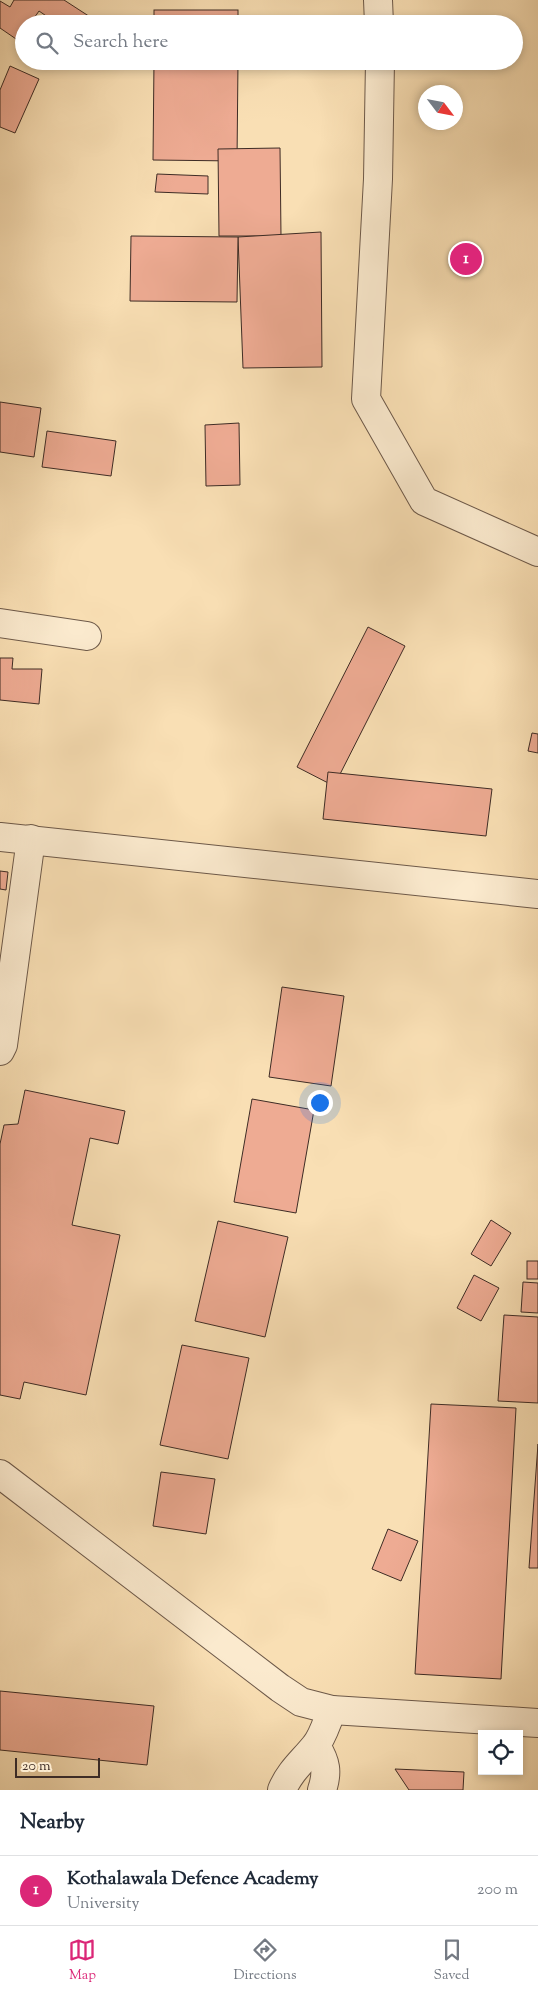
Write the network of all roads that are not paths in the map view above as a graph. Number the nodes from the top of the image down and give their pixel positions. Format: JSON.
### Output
{"nodes":[{"id":1,"x":378,"y":0,"type":"edge"},
{"id":2,"x":379,"y":15,"type":"edge"},
{"id":3,"x":380,"y":70,"type":"edge"},
{"id":4,"x":538,"y":552,"type":"edge"},
{"id":5,"x":0,"y":624,"type":"edge"},
{"id":6,"x":87,"y":636,"type":"dead end"},
{"id":7,"x":0,"y":837,"type":"edge"},
{"id":8,"x":31,"y":839,"type":"junction"},
{"id":9,"x":538,"y":894,"type":"edge"},
{"id":10,"x":0,"y":1051,"type":"edge"},
{"id":11,"x":0,"y":1474,"type":"edge"},
{"id":12,"x":332,"y":1710,"type":"junction"},
{"id":13,"x":538,"y":1723,"type":"edge"},
{"id":14,"x":316,"y":1746,"type":"junction"},
{"id":15,"x":282,"y":1790,"type":"edge"},
{"id":16,"x":322,"y":1790,"type":"edge"}],
"edges":[{"from":1,"to":2,"type":"street"},
{"from":3,"to":4,"type":"street"},
{"from":5,"to":6,"type":"street"},
{"from":7,"to":8,"type":"street"},
{"from":8,"to":9,"type":"street"},
{"from":8,"to":10,"type":"street"},
{"from":11,"to":12,"type":"street"},
{"from":12,"to":13,"type":"street"},
{"from":12,"to":14,"type":"street"},
{"from":14,"to":15,"type":"street"},
{"from":14,"to":16,"type":"street"}]}
